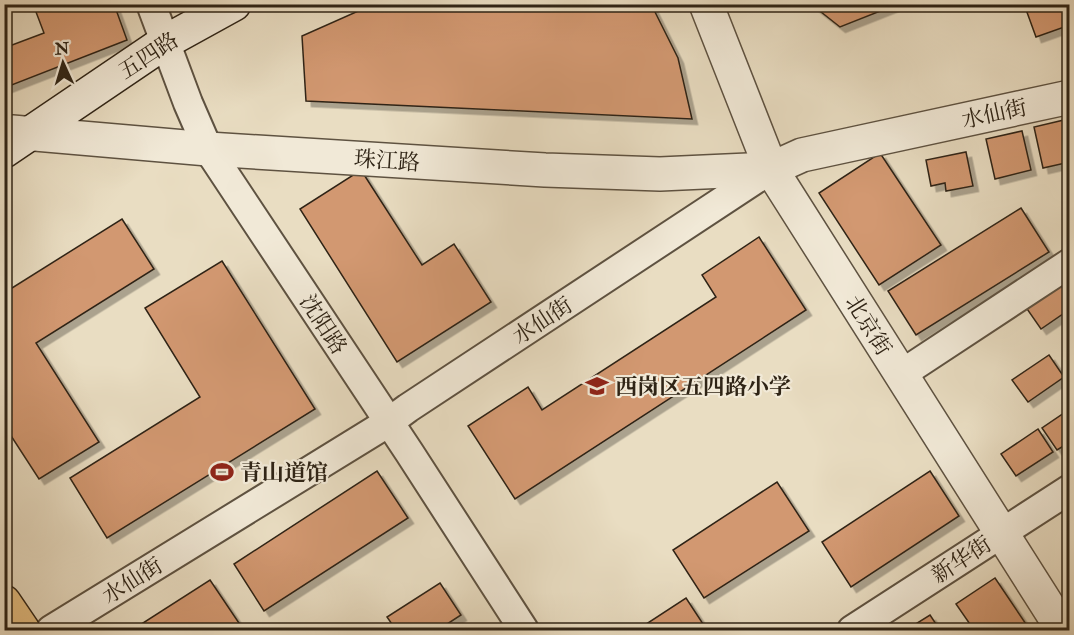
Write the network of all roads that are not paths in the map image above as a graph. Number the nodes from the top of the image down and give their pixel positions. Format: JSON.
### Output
{"nodes":[{"id":1,"x":151,"y":4,"type":"edge"},
{"id":2,"x":234,"y":4,"type":"edge"},
{"id":3,"x":706,"y":4,"type":"edge"},
{"id":4,"x":165,"y":42,"type":"junction"},
{"id":5,"x":1070,"y":97,"type":"edge"},
{"id":6,"x":19,"y":133,"type":"edge"},
{"id":7,"x":208,"y":149,"type":"junction"},
{"id":8,"x":4,"y":151,"type":"edge"},
{"id":9,"x":771,"y":169,"type":"junction"},
{"id":10,"x":1070,"y":263,"type":"edge"},
{"id":11,"x":900,"y":375,"type":"junction"},
{"id":12,"x":389,"y":422,"type":"junction"},
{"id":13,"x":1070,"y":489,"type":"edge"},
{"id":14,"x":1000,"y":533,"type":"junction"},
{"id":15,"x":4,"y":602,"type":"edge"},
{"id":16,"x":23,"y":630,"type":"edge"},
{"id":17,"x":51,"y":630,"type":"edge"},
{"id":18,"x":524,"y":630,"type":"edge"},
{"id":19,"x":852,"y":630,"type":"edge"},
{"id":20,"x":1063,"y":630,"type":"edge"}],
"edges":[{"from":1,"to":4,"type":"street","name":"沈阳路"},
{"from":2,"to":4,"type":"street","name":"五四路"},
{"from":3,"to":9,"type":"street","name":"北京街"},
{"from":4,"to":6,"type":"street","name":"五四路"},
{"from":4,"to":7,"type":"street","name":"沈阳路"},
{"from":5,"to":9,"type":"street","name":"水仙街"},
{"from":6,"to":7,"type":"street","name":"珠江路"},
{"from":6,"to":8,"type":"street","name":"五四路"},
{"from":7,"to":9,"type":"street","name":"珠江路"},
{"from":7,"to":12,"type":"street","name":"沈阳路"},
{"from":9,"to":11,"type":"street","name":"北京街"},
{"from":9,"to":12,"type":"street","name":"水仙街"},
{"from":10,"to":11,"type":"street"},
{"from":11,"to":14,"type":"street","name":"北京街"},
{"from":12,"to":17,"type":"street","name":"水仙街"},
{"from":12,"to":18,"type":"street","name":"沈阳路"},
{"from":13,"to":14,"type":"street","name":"新华街"},
{"from":14,"to":19,"type":"street","name":"新华街"},
{"from":14,"to":20,"type":"street","name":"北京街"},
{"from":15,"to":16,"type":"main road"}]}
